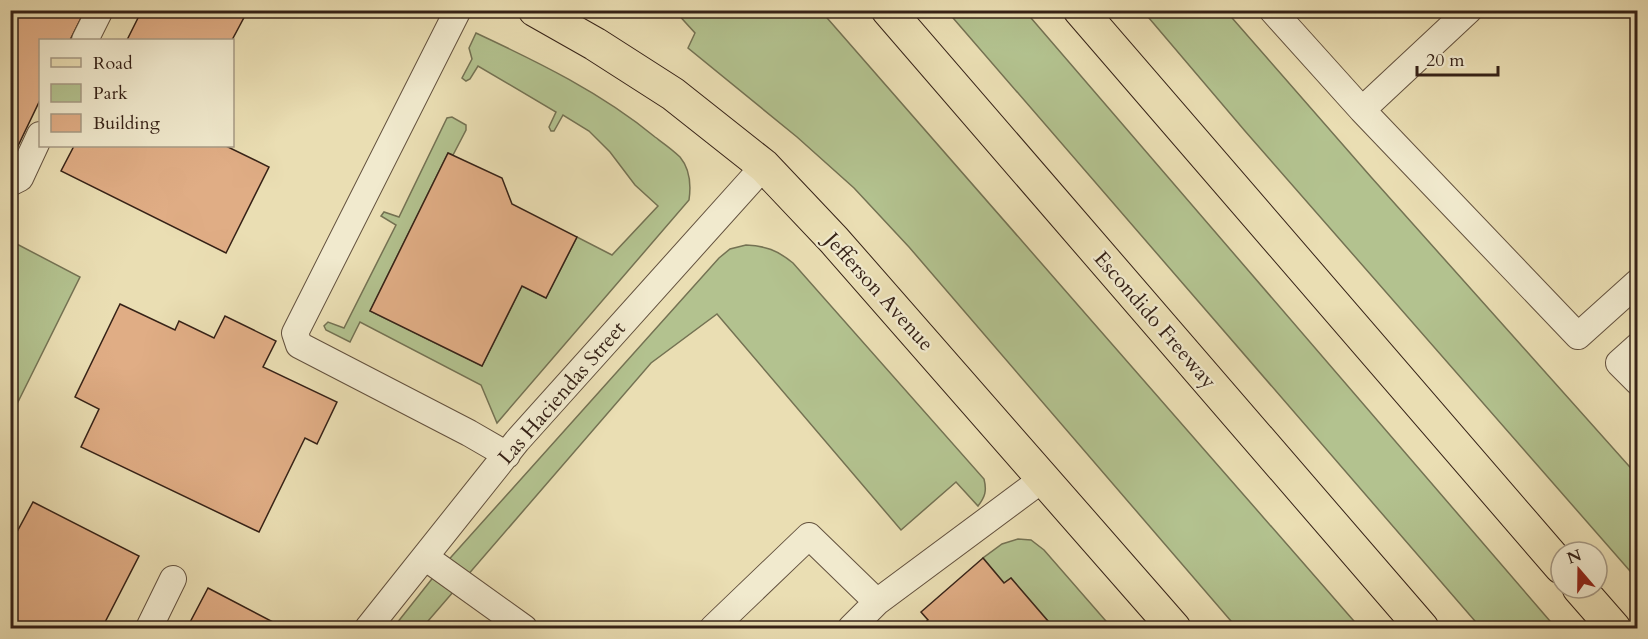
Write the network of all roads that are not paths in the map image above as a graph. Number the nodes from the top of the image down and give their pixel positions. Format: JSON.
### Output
{"nodes":[{"id":1,"x":100,"y":10,"type":"edge"},
{"id":2,"x":458,"y":10,"type":"edge"},
{"id":3,"x":535,"y":10,"type":"edge"},
{"id":4,"x":888,"y":10,"type":"edge"},
{"id":5,"x":1080,"y":10,"type":"edge"},
{"id":6,"x":1272,"y":10,"type":"edge"},
{"id":7,"x":1469,"y":10,"type":"edge"},
{"id":8,"x":86,"y":39,"type":"edge"},
{"id":9,"x":1362,"y":110,"type":"junction"},
{"id":10,"x":39,"y":137,"type":"edge"},
{"id":11,"x":764,"y":166,"type":"junction"},
{"id":12,"x":10,"y":183,"type":"edge"},
{"id":13,"x":1638,"y":282,"type":"edge"},
{"id":14,"x":1638,"y":346,"type":"edge"},
{"id":15,"x":1638,"y":382,"type":"edge"},
{"id":16,"x":507,"y":455,"type":"junction"},
{"id":17,"x":1044,"y":478,"type":"junction"},
{"id":18,"x":1549,"y":553,"type":"edge"},
{"id":19,"x":425,"y":557,"type":"junction"},
{"id":20,"x":172,"y":579,"type":"dead end"},
{"id":21,"x":1590,"y":600,"type":"edge"},
{"id":22,"x":877,"y":602,"type":"junction"},
{"id":23,"x":149,"y":628,"type":"edge"},
{"id":24,"x":368,"y":628,"type":"edge"},
{"id":25,"x":524,"y":628,"type":"edge"},
{"id":26,"x":713,"y":628,"type":"edge"},
{"id":27,"x":851,"y":628,"type":"edge"},
{"id":28,"x":1174,"y":628,"type":"edge"},
{"id":29,"x":1422,"y":628,"type":"edge"},
{"id":30,"x":1614,"y":628,"type":"edge"}],
"edges":[{"from":1,"to":8,"type":"street"},
{"from":2,"to":16,"type":"street"},
{"from":3,"to":11,"type":"main road","name":"Jefferson Avenue"},
{"from":4,"to":29,"type":"main road","name":"Escondido Freeway"},
{"from":5,"to":18,"type":"main road"},
{"from":6,"to":9,"type":"street"},
{"from":7,"to":9,"type":"street"},
{"from":9,"to":13,"type":"street"},
{"from":10,"to":12,"type":"street"},
{"from":11,"to":16,"type":"street","name":"Las Haciendas Street"},
{"from":11,"to":17,"type":"main road","name":"Jefferson Avenue"},
{"from":14,"to":15,"type":"street"},
{"from":16,"to":19,"type":"street","name":"Las Haciendas Street"},
{"from":17,"to":22,"type":"street"},
{"from":17,"to":28,"type":"main road","name":"Jefferson Avenue"},
{"from":19,"to":24,"type":"street","name":"Las Haciendas Street"},
{"from":19,"to":25,"type":"street"},
{"from":20,"to":23,"type":"street"},
{"from":21,"to":30,"type":"main road"},
{"from":22,"to":26,"type":"street"},
{"from":22,"to":27,"type":"street"}]}
